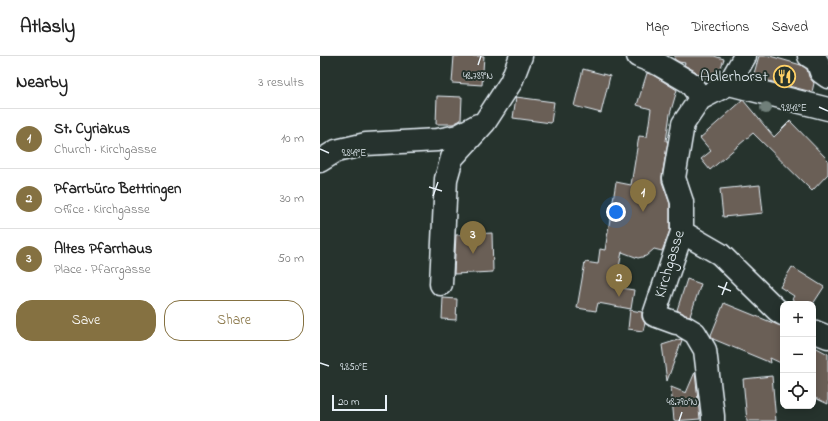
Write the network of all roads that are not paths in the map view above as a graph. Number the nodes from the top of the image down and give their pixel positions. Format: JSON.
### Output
{"nodes":[{"id":1,"x":521,"y":56,"type":"edge"},
{"id":2,"x":638,"y":56,"type":"edge"},
{"id":3,"x":745,"y":56,"type":"edge"},
{"id":4,"x":809,"y":56,"type":"edge"},
{"id":5,"x":828,"y":77,"type":"edge"},
{"id":6,"x":729,"y":84,"type":"junction"},
{"id":7,"x":700,"y":99,"type":"junction"},
{"id":8,"x":828,"y":110,"type":"edge"},
{"id":9,"x":485,"y":122,"type":"junction"},
{"id":10,"x":320,"y":161,"type":"edge"},
{"id":11,"x":682,"y":232,"type":"junction"},
{"id":12,"x":441,"y":284,"type":"dead end"},
{"id":13,"x":780,"y":312,"type":"edge"},
{"id":14,"x":816,"y":332,"type":"edge"},
{"id":15,"x":828,"y":337,"type":"edge"},
{"id":16,"x":713,"y":421,"type":"edge"}],
"edges":[{"from":1,"to":9,"type":"street"},
{"from":2,"to":7,"type":"street"},
{"from":3,"to":6,"type":"street"},
{"from":4,"to":5,"type":"street"},
{"from":6,"to":7,"type":"street"},
{"from":6,"to":8,"type":"street"},
{"from":7,"to":11,"type":"street","name":"Kirchgasse"},
{"from":9,"to":10,"type":"street"},
{"from":9,"to":12,"type":"street"},
{"from":11,"to":13,"type":"street"},
{"from":11,"to":16,"type":"street","name":"Kirchgasse"},
{"from":14,"to":15,"type":"street"}]}
